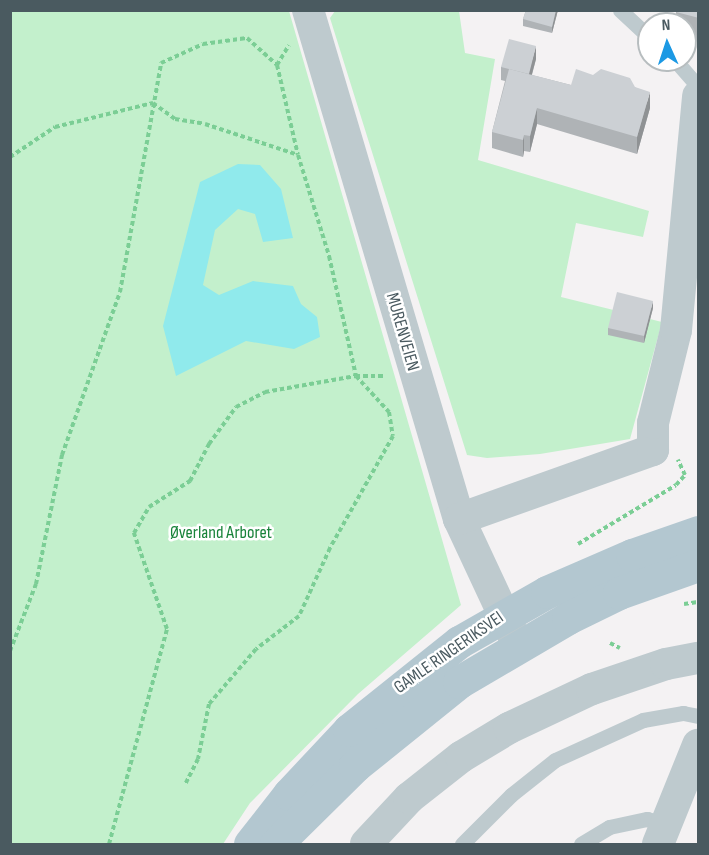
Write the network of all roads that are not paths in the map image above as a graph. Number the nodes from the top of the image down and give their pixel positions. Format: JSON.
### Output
{"nodes":[{"id":1,"x":620,"y":10,"type":"edge"},
{"id":2,"x":308,"y":11,"type":"edge"},
{"id":3,"x":637,"y":26,"type":"edge"},
{"id":4,"x":686,"y":72,"type":"edge"},
{"id":5,"x":699,"y":86,"type":"edge"},
{"id":6,"x":699,"y":96,"type":"edge"},
{"id":7,"x":459,"y":519,"type":"junction"},
{"id":8,"x":699,"y":532,"type":"edge"},
{"id":9,"x":699,"y":565,"type":"edge"},
{"id":10,"x":502,"y":615,"type":"junction"},
{"id":11,"x":518,"y":644,"type":"junction"},
{"id":12,"x":699,"y":658,"type":"edge"},
{"id":13,"x":699,"y":716,"type":"edge"},
{"id":14,"x":699,"y":745,"type":"edge"},
{"id":15,"x":663,"y":835,"type":"edge"},
{"id":16,"x":250,"y":844,"type":"edge"},
{"id":17,"x":276,"y":844,"type":"edge"},
{"id":18,"x":366,"y":844,"type":"edge"},
{"id":19,"x":462,"y":844,"type":"edge"},
{"id":20,"x":581,"y":844,"type":"edge"}],
"edges":[{"from":1,"to":3,"type":"lane"},
{"from":2,"to":7,"type":"street","name":"MURENVEIEN"},
{"from":4,"to":5,"type":"lane"},
{"from":6,"to":7,"type":"street"},
{"from":7,"to":10,"type":"street","name":"MURENVEIEN"},
{"from":8,"to":10,"type":"main road","name":"GAMLE RINGERIKSVEI"},
{"from":9,"to":11,"type":"main road","name":"GAMLE RINGERIKSVEI"},
{"from":10,"to":11,"type":"street","name":"MURENVEIEN"},
{"from":10,"to":16,"type":"main road","name":"GAMLE RINGERIKSVEI"},
{"from":11,"to":17,"type":"main road","name":"GAMLE RINGERIKSVEI"},
{"from":12,"to":18,"type":"street"},
{"from":13,"to":19,"type":"lane"},
{"from":14,"to":15,"type":"street"},
{"from":15,"to":20,"type":"lane"}]}
